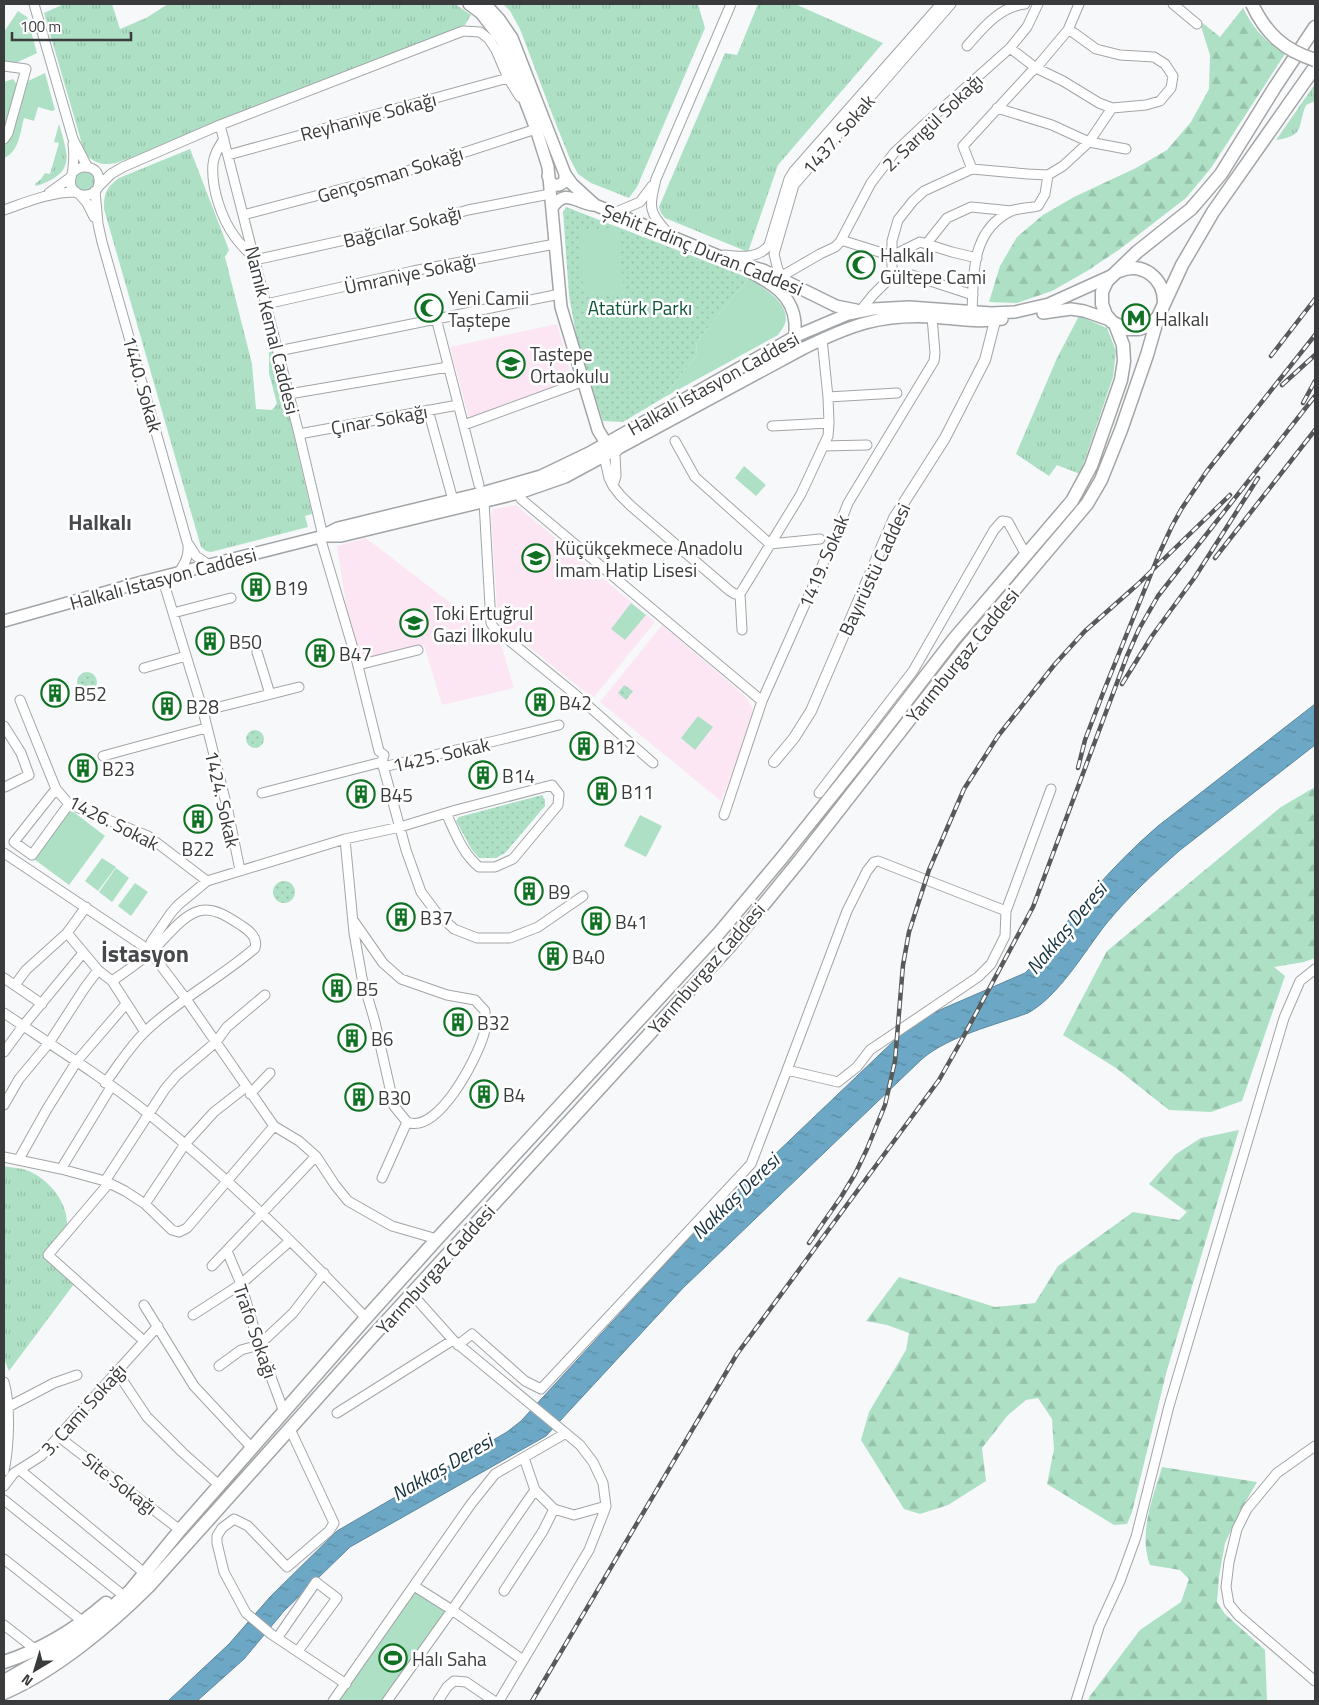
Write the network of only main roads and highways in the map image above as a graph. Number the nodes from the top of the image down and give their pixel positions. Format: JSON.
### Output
{"nodes":[{"id":1,"x":469,"y":4,"type":"edge"},
{"id":2,"x":485,"y":4,"type":"edge"},
{"id":3,"x":1252,"y":4,"type":"edge"},
{"id":4,"x":1315,"y":27,"type":"edge"},
{"id":5,"x":1315,"y":60,"type":"edge"},
{"id":6,"x":1315,"y":67,"type":"edge"},
{"id":7,"x":564,"y":174,"type":"junction"},
{"id":8,"x":548,"y":176,"type":"junction"},
{"id":9,"x":595,"y":205,"type":"junction"},
{"id":10,"x":552,"y":208,"type":"junction"},
{"id":11,"x":733,"y":262,"type":"junction"},
{"id":12,"x":1115,"y":274,"type":"junction"},
{"id":13,"x":1164,"y":304,"type":"junction"},
{"id":14,"x":860,"y":311,"type":"junction"},
{"id":15,"x":1158,"y":317,"type":"junction"},
{"id":16,"x":1112,"y":322,"type":"junction"},
{"id":17,"x":796,"y":336,"type":"junction"},
{"id":18,"x":703,"y":402,"type":"junction"},
{"id":19,"x":606,"y":443,"type":"junction"},
{"id":20,"x":622,"y":446,"type":"junction"},
{"id":21,"x":482,"y":493,"type":"junction"},
{"id":22,"x":322,"y":536,"type":"junction"},
{"id":23,"x":1026,"y":556,"type":"junction"},
{"id":24,"x":1037,"y":564,"type":"junction"},
{"id":25,"x":4,"y":621,"type":"edge"},
{"id":26,"x":366,"y":1318,"type":"junction"},
{"id":27,"x":379,"y":1330,"type":"junction"},
{"id":28,"x":169,"y":1563,"type":"junction"},
{"id":29,"x":146,"y":1568,"type":"junction"},
{"id":30,"x":20,"y":1657,"type":"junction"},
{"id":31,"x":4,"y":1658,"type":"edge"},
{"id":32,"x":4,"y":1662,"type":"edge"},
{"id":33,"x":4,"y":1681,"type":"edge"},
{"id":34,"x":4,"y":1693,"type":"edge"},
{"id":35,"x":5,"y":1701,"type":"edge"}],
"edges":[{"from":1,"to":8,"type":"main road"},
{"from":2,"to":7,"type":"main road","name":"Şehit Erdinç Duran Caddesi"},
{"from":3,"to":5,"type":"main road","bridge":true},
{"from":4,"to":12,"type":"main road"},
{"from":6,"to":13,"type":"main road"},
{"from":7,"to":8,"type":"main road"},
{"from":7,"to":9,"type":"main road","name":"Şehit Erdinç Duran Caddesi"},
{"from":8,"to":10,"type":"main road"},
{"from":9,"to":10,"type":"main road"},
{"from":9,"to":11,"type":"main road","name":"Şehit Erdinç Duran Caddesi"},
{"from":10,"to":19,"type":"main road"},
{"from":11,"to":14,"type":"main road","name":"Şehit Erdinç Duran Caddesi"},
{"from":11,"to":17,"type":"main road"},
{"from":12,"to":13,"type":"main road"},
{"from":12,"to":14,"type":"main road","name":"Halkalı İstasyon Caddesi"},
{"from":12,"to":16,"type":"main road"},
{"from":13,"to":15,"type":"main road"},
{"from":14,"to":17,"type":"main road","name":"Halkalı İstasyon Caddesi"},
{"from":15,"to":16,"type":"main road"},
{"from":15,"to":24,"type":"main road","name":"Yarımburgaz Caddesi"},
{"from":16,"to":18,"type":"main road","name":"Halkalı İstasyon Caddesi"},
{"from":16,"to":23,"type":"main road","name":"Yarımburgaz Caddesi"},
{"from":17,"to":18,"type":"main road"},
{"from":17,"to":19,"type":"main road","name":"Halkalı İstasyon Caddesi"},
{"from":18,"to":20,"type":"main road","name":"Halkalı İstasyon Caddesi"},
{"from":19,"to":20,"type":"main road"},
{"from":19,"to":21,"type":"main road","name":"Halkalı İstasyon Caddesi"},
{"from":20,"to":21,"type":"main road","name":"Halkalı İstasyon Caddesi"},
{"from":21,"to":22,"type":"main road","name":"Halkalı İstasyon Caddesi"},
{"from":21,"to":22,"type":"main road","name":"Halkalı İstasyon Caddesi"},
{"from":22,"to":25,"type":"main road","name":"Halkalı İstasyon Caddesi"},
{"from":23,"to":24,"type":"main road"},
{"from":23,"to":26,"type":"main road","name":"Yarımburgaz Caddesi"},
{"from":24,"to":27,"type":"main road","name":"Yarımburgaz Caddesi"},
{"from":26,"to":27,"type":"main road"},
{"from":26,"to":29,"type":"main road","name":"Yarımburgaz Caddesi"},
{"from":27,"to":28,"type":"main road","name":"Yarımburgaz Caddesi"},
{"from":28,"to":34,"type":"main road"},
{"from":28,"to":35,"type":"main road"},
{"from":29,"to":30,"type":"main road"},
{"from":29,"to":33,"type":"main road"},
{"from":30,"to":31,"type":"main road"},
{"from":30,"to":32,"type":"main road"}]}
